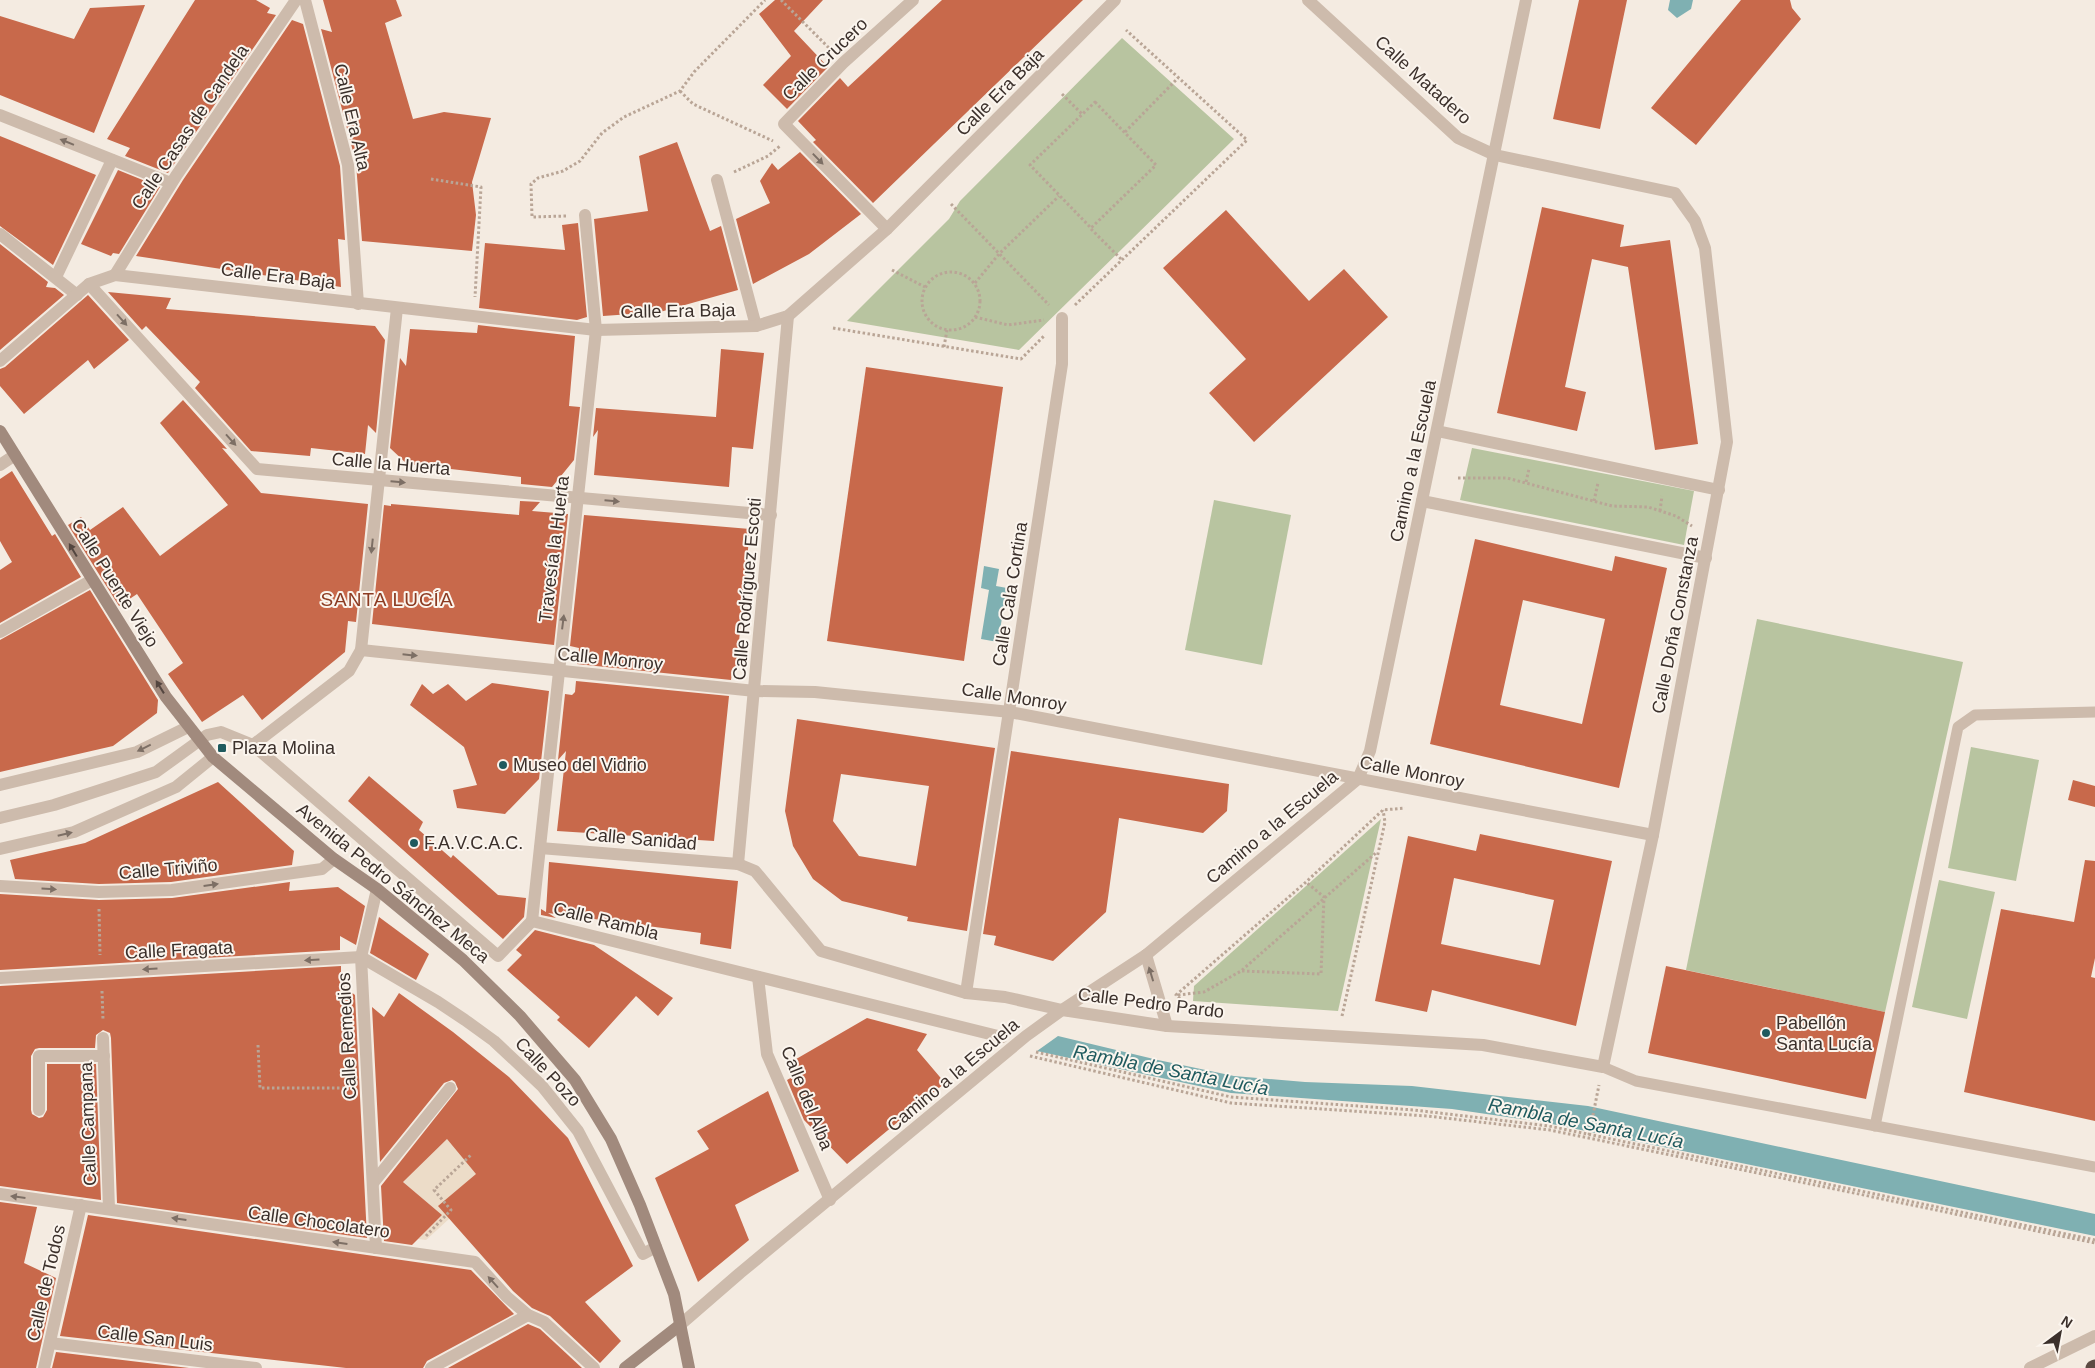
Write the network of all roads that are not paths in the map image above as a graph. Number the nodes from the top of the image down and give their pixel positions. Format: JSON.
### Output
{"nodes":[{"id":1,"x":296,"y":0,"type":"edge"},
{"id":2,"x":305,"y":0,"type":"edge"},
{"id":3,"x":913,"y":0,"type":"edge"},
{"id":4,"x":1116,"y":0,"type":"edge"},
{"id":5,"x":1308,"y":0,"type":"edge"},
{"id":6,"x":1526,"y":0,"type":"edge"},
{"id":7,"x":0,"y":115,"type":"edge"},
{"id":8,"x":1495,"y":155,"type":"junction"},
{"id":9,"x":112,"y":160,"type":"junction"},
{"id":10,"x":718,"y":180,"type":"road end"},
{"id":11,"x":171,"y":183,"type":"junction"},
{"id":12,"x":1675,"y":193,"type":"joint"},
{"id":13,"x":585,"y":215,"type":"road end"},
{"id":14,"x":887,"y":230,"type":"junction"},
{"id":15,"x":0,"y":234,"type":"edge"},
{"id":16,"x":115,"y":275,"type":"junction"},
{"id":17,"x":56,"y":277,"type":"junction"},
{"id":18,"x":89,"y":284,"type":"junction"},
{"id":19,"x":77,"y":294,"type":"junction"},
{"id":20,"x":358,"y":304,"type":"junction"},
{"id":21,"x":397,"y":308,"type":"junction"},
{"id":22,"x":788,"y":316,"type":"junction"},
{"id":23,"x":1062,"y":318,"type":"road end"},
{"id":24,"x":756,"y":326,"type":"junction"},
{"id":25,"x":596,"y":330,"type":"junction"},
{"id":26,"x":0,"y":361,"type":"edge"},
{"id":27,"x":0,"y":431,"type":"edge"},
{"id":28,"x":1437,"y":431,"type":"junction"},
{"id":29,"x":15,"y":455,"type":"junction"},
{"id":30,"x":0,"y":465,"type":"edge"},
{"id":31,"x":379,"y":480,"type":"junction"},
{"id":32,"x":1719,"y":490,"type":"junction"},
{"id":33,"x":578,"y":498,"type":"junction"},
{"id":34,"x":1422,"y":502,"type":"junction"},
{"id":35,"x":771,"y":515,"type":"junction"},
{"id":36,"x":1706,"y":558,"type":"junction"},
{"id":37,"x":92,"y":580,"type":"junction"},
{"id":38,"x":0,"y":632,"type":"edge"},
{"id":39,"x":361,"y":650,"type":"junction"},
{"id":40,"x":557,"y":671,"type":"junction"},
{"id":41,"x":755,"y":691,"type":"junction"},
{"id":42,"x":1010,"y":712,"type":"junction"},
{"id":43,"x":2095,"y":712,"type":"edge"},
{"id":44,"x":188,"y":727,"type":"junction"},
{"id":45,"x":199,"y":741,"type":"junction"},
{"id":46,"x":253,"y":745,"type":"junction"},
{"id":47,"x":213,"y":757,"type":"junction"},
{"id":48,"x":1358,"y":779,"type":"junction"},
{"id":49,"x":0,"y":785,"type":"edge"},
{"id":50,"x":0,"y":818,"type":"edge"},
{"id":51,"x":1653,"y":835,"type":"junction"},
{"id":52,"x":540,"y":848,"type":"junction"},
{"id":53,"x":0,"y":849,"type":"edge"},
{"id":54,"x":334,"y":859,"type":"junction"},
{"id":55,"x":738,"y":864,"type":"junction"},
{"id":56,"x":0,"y":886,"type":"edge"},
{"id":57,"x":377,"y":889,"type":"junction"},
{"id":58,"x":532,"y":921,"type":"junction"},
{"id":59,"x":1146,"y":955,"type":"junction"},
{"id":60,"x":361,"y":957,"type":"junction"},
{"id":61,"x":758,"y":977,"type":"junction"},
{"id":62,"x":0,"y":978,"type":"edge"},
{"id":63,"x":966,"y":993,"type":"junction"},
{"id":64,"x":1062,"y":1010,"type":"junction"},
{"id":65,"x":1167,"y":1026,"type":"junction"},
{"id":66,"x":1002,"y":1036,"type":"dead end"},
{"id":67,"x":104,"y":1038,"type":"dead end"},
{"id":68,"x":104,"y":1056,"type":"junction"},
{"id":69,"x":1603,"y":1067,"type":"junction"},
{"id":70,"x":450,"y":1088,"type":"dead end"},
{"id":71,"x":39,"y":1110,"type":"dead end"},
{"id":72,"x":1875,"y":1126,"type":"junction"},
{"id":73,"x":2095,"y":1167,"type":"edge"},
{"id":74,"x":373,"y":1182,"type":"junction"},
{"id":75,"x":0,"y":1194,"type":"edge"},
{"id":76,"x":830,"y":1200,"type":"junction"},
{"id":77,"x":81,"y":1205,"type":"junction"},
{"id":78,"x":109,"y":1209,"type":"junction"},
{"id":79,"x":656,"y":1247,"type":"junction"},
{"id":80,"x":376,"y":1248,"type":"junction"},
{"id":81,"x":528,"y":1315,"type":"junction"},
{"id":82,"x":680,"y":1325,"type":"junction"},
{"id":83,"x":2095,"y":1336,"type":"edge"},
{"id":84,"x":50,"y":1343,"type":"junction"},
{"id":85,"x":183,"y":1364,"type":"edge"},
{"id":86,"x":44,"y":1368,"type":"edge"},
{"id":87,"x":256,"y":1368,"type":"edge"},
{"id":88,"x":431,"y":1368,"type":"edge"},
{"id":89,"x":594,"y":1368,"type":"edge"},
{"id":90,"x":625,"y":1368,"type":"edge"},
{"id":91,"x":689,"y":1368,"type":"edge"},
{"id":92,"x":2030,"y":1368,"type":"edge"}],
"edges":[{"from":1,"to":11,"type":"street","name":"Calle Casas de Candela"},
{"from":2,"to":20,"type":"street","name":"Calle Era Alta"},
{"from":3,"to":14,"type":"street","name":"Calle Crucero","one_way":true},
{"from":4,"to":14,"type":"street","name":"Calle Era Baja"},
{"from":5,"to":8,"type":"street","name":"Calle Matadero"},
{"from":6,"to":8,"type":"street","name":"Camino a la Escuela"},
{"from":9,"to":7,"type":"street","one_way":true},
{"from":8,"to":12,"type":"street","name":"Calle Matadero"},
{"from":8,"to":28,"type":"street","name":"Camino a la Escuela"},
{"from":9,"to":11,"type":"street"},
{"from":9,"to":17,"type":"street"},
{"from":10,"to":24,"type":"street"},
{"from":11,"to":16,"type":"street","name":"Calle Casas de Candela"},
{"from":12,"to":32,"type":"street","name":"Calle Doña Constanza"},
{"from":13,"to":25,"type":"street","name":"Travesía la Huerta"},
{"from":14,"to":22,"type":"street","name":"Calle Era Baja"},
{"from":15,"to":17,"type":"street"},
{"from":16,"to":18,"type":"street"},
{"from":16,"to":20,"type":"street","name":"Calle Era Baja"},
{"from":17,"to":19,"type":"street"},
{"from":18,"to":19,"type":"street"},
{"from":18,"to":31,"type":"street","name":"Calle la Huerta","one_way":true},
{"from":19,"to":26,"type":"street"},
{"from":20,"to":21,"type":"street","name":"Calle Era Baja"},
{"from":21,"to":25,"type":"street","name":"Calle Era Baja"},
{"from":21,"to":31,"type":"street"},
{"from":22,"to":24,"type":"street","name":"Calle Era Baja"},
{"from":22,"to":35,"type":"street","name":"Calle Rodríguez Escoti"},
{"from":23,"to":42,"type":"street","name":"Calle Cala Cortina"},
{"from":24,"to":25,"type":"street","name":"Calle Era Baja"},
{"from":25,"to":33,"type":"street","name":"Travesía la Huerta"},
{"from":27,"to":29,"type":"street","name":"Calle Puente Viejo"},
{"from":28,"to":32,"type":"street"},
{"from":28,"to":34,"type":"street","name":"Camino a la Escuela"},
{"from":29,"to":30,"type":"street"},
{"from":37,"to":29,"type":"street","name":"Calle Puente Viejo","one_way":true},
{"from":31,"to":33,"type":"street","name":"Calle la Huerta","one_way":true},
{"from":31,"to":39,"type":"street","one_way":true},
{"from":32,"to":36,"type":"street","name":"Calle Doña Constanza"},
{"from":33,"to":35,"type":"street","name":"Calle la Huerta","one_way":true},
{"from":40,"to":33,"type":"street","name":"Travesía la Huerta","one_way":true},
{"from":34,"to":36,"type":"street"},
{"from":34,"to":48,"type":"street","name":"Camino a la Escuela"},
{"from":35,"to":41,"type":"street","name":"Calle Rodríguez Escoti"},
{"from":36,"to":51,"type":"street","name":"Calle Doña Constanza"},
{"from":37,"to":38,"type":"street"},
{"from":44,"to":37,"type":"street","name":"Calle Puente Viejo","one_way":true},
{"from":39,"to":40,"type":"street","name":"Calle Monroy","one_way":true},
{"from":39,"to":46,"type":"street"},
{"from":40,"to":41,"type":"street","name":"Calle Monroy"},
{"from":40,"to":52,"type":"street","name":"Travesía la Huerta"},
{"from":41,"to":42,"type":"street","name":"Calle Monroy"},
{"from":41,"to":55,"type":"street","name":"Calle Rodríguez Escoti"},
{"from":42,"to":48,"type":"street","name":"Calle Monroy"},
{"from":42,"to":63,"type":"street","name":"Calle Cala Cortina"},
{"from":43,"to":72,"type":"lane"},
{"from":44,"to":45,"type":"street"},
{"from":44,"to":49,"type":"street","one_way":true},
{"from":45,"to":46,"type":"street","name":"Calle Rambla"},
{"from":45,"to":47,"type":"street"},
{"from":45,"to":50,"type":"street","name":"Calle Rambla"},
{"from":46,"to":58,"type":"street","name":"Calle Rambla"},
{"from":53,"to":47,"type":"street","one_way":true},
{"from":47,"to":54,"type":"street","name":"Avenida Pedro Sánchez Meca"},
{"from":48,"to":51,"type":"street","name":"Calle Monroy"},
{"from":48,"to":59,"type":"street","name":"Camino a la Escuela"},
{"from":51,"to":69,"type":"street","name":"Calle Doña Constanza"},
{"from":52,"to":55,"type":"street","name":"Calle Sanidad"},
{"from":52,"to":58,"type":"street","name":"Travesía la Huerta"},
{"from":56,"to":54,"type":"street","name":"Calle Triviño","one_way":true},
{"from":54,"to":57,"type":"street","name":"Avenida Pedro Sánchez Meca"},
{"from":55,"to":63,"type":"street","name":"Calle Pedro Pardo"},
{"from":57,"to":60,"type":"street","name":"Calle Remedios"},
{"from":57,"to":79,"type":"street","name":"Avenida Pedro Sánchez Meca"},
{"from":58,"to":61,"type":"street","name":"Calle Rambla"},
{"from":59,"to":64,"type":"street","name":"Camino a la Escuela"},
{"from":65,"to":59,"type":"street","one_way":true},
{"from":60,"to":62,"type":"street","name":"Calle Fragata","one_way":true},
{"from":60,"to":74,"type":"street","name":"Calle Remedios"},
{"from":60,"to":79,"type":"street","name":"Calle Pozo"},
{"from":61,"to":66,"type":"street","name":"Calle Rambla"},
{"from":61,"to":76,"type":"street","name":"Calle del Alba"},
{"from":63,"to":64,"type":"street","name":"Calle Pedro Pardo"},
{"from":64,"to":65,"type":"street","name":"Calle Pedro Pardo"},
{"from":64,"to":76,"type":"street","name":"Camino a la Escuela"},
{"from":65,"to":69,"type":"street","name":"Calle Pedro Pardo"},
{"from":67,"to":68,"type":"street","name":"Calle Campana"},
{"from":68,"to":71,"type":"street"},
{"from":68,"to":78,"type":"street","name":"Calle Campana"},
{"from":69,"to":72,"type":"lane"},
{"from":70,"to":74,"type":"street"},
{"from":72,"to":73,"type":"lane"},
{"from":74,"to":80,"type":"street","name":"Calle Remedios"},
{"from":77,"to":75,"type":"street","name":"Calle Chocolatero","one_way":true},
{"from":76,"to":82,"type":"street","name":"Camino a la Escuela"},
{"from":77,"to":78,"type":"street","name":"Calle Chocolatero"},
{"from":77,"to":84,"type":"street","name":"Calle de Todos"},
{"from":80,"to":78,"type":"street","name":"Calle Chocolatero","one_way":true},
{"from":79,"to":82,"type":"street","name":"Avenida Pedro Sánchez Meca"},
{"from":81,"to":80,"type":"street","name":"Calle Chocolatero","one_way":true},
{"from":81,"to":88,"type":"street"},
{"from":81,"to":89,"type":"street","name":"Calle Chocolatero"},
{"from":82,"to":90,"type":"street"},
{"from":82,"to":91,"type":"street","name":"Avenida Pedro Sánchez Meca"},
{"from":83,"to":92,"type":"street"},
{"from":84,"to":85,"type":"street","name":"Calle San Luis"},
{"from":84,"to":86,"type":"street","name":"Calle de Todos"},
{"from":85,"to":87,"type":"street","name":"Calle San Luis"}]}
